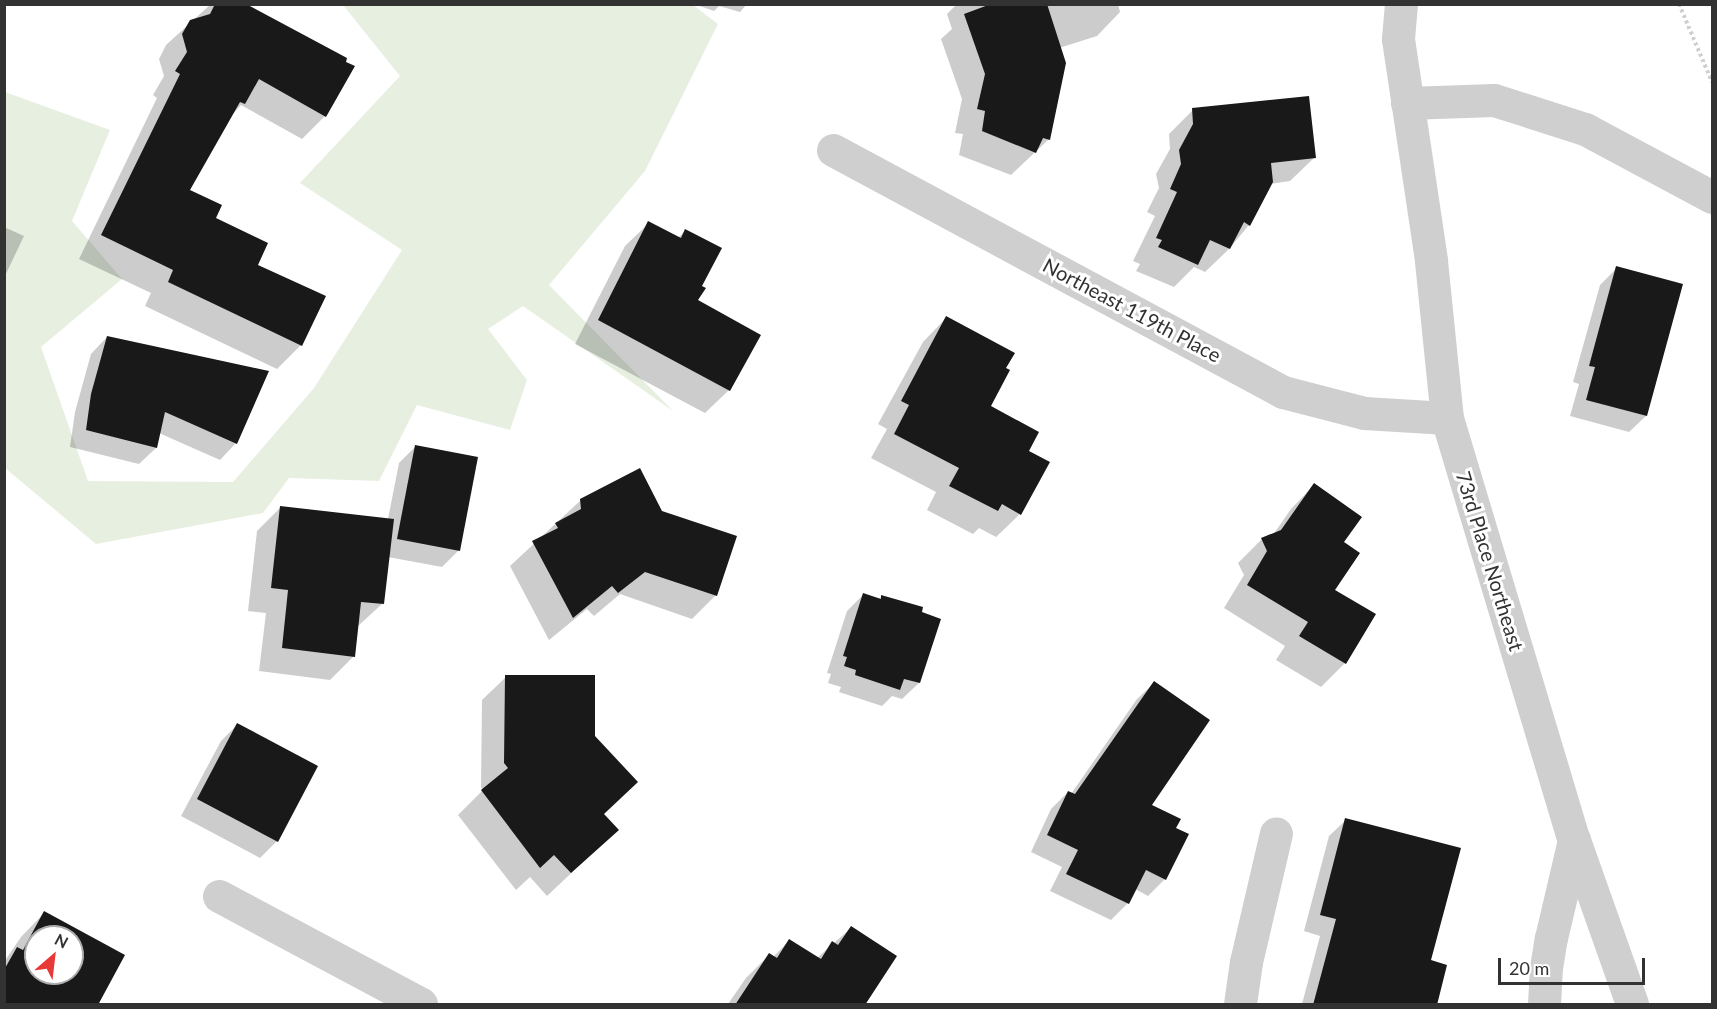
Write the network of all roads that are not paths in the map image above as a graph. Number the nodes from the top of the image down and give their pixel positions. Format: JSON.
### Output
{"nodes":[{"id":1,"x":1401,"y":4,"type":"edge"},
{"id":2,"x":1407,"y":103,"type":"junction"},
{"id":3,"x":833,"y":150,"type":"dead end"},
{"id":4,"x":1713,"y":197,"type":"edge"},
{"id":5,"x":1448,"y":418,"type":"junction"},
{"id":6,"x":1276,"y":833,"type":"dead end"},
{"id":7,"x":1574,"y":840,"type":"junction"},
{"id":8,"x":219,"y":896,"type":"dead end"},
{"id":9,"x":421,"y":1005,"type":"edge"},
{"id":10,"x":1240,"y":1005,"type":"edge"},
{"id":11,"x":1544,"y":1005,"type":"edge"},
{"id":12,"x":1632,"y":1005,"type":"edge"}],
"edges":[{"from":1,"to":2,"type":"street","name":"73rd Place Northeast"},
{"from":2,"to":4,"type":"street"},
{"from":2,"to":5,"type":"street","name":"73rd Place Northeast"},
{"from":3,"to":5,"type":"street","name":"Northeast 119th Place"},
{"from":5,"to":7,"type":"street","name":"73rd Place Northeast"},
{"from":6,"to":10,"type":"street"},
{"from":7,"to":11,"type":"street"},
{"from":7,"to":12,"type":"street","name":"73rd Place Northeast"},
{"from":8,"to":9,"type":"street"}]}
